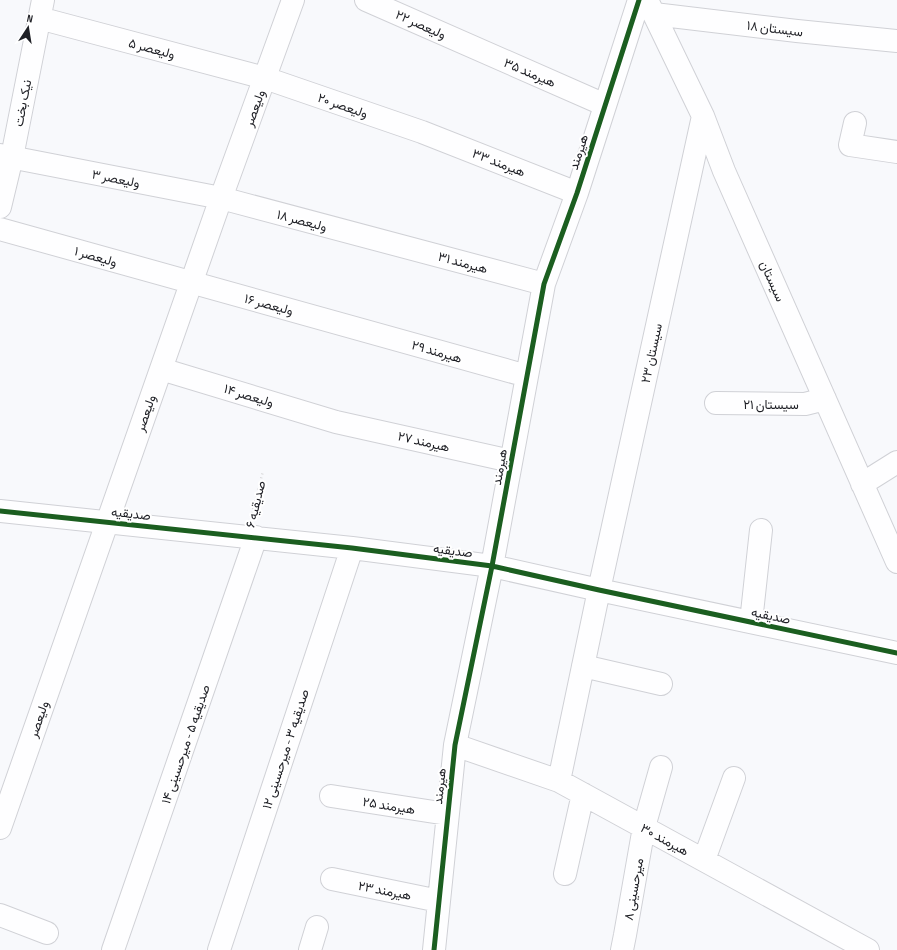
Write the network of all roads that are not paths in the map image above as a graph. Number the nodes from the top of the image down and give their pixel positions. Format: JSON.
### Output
{"nodes":[{"id":1,"x":293,"y":0,"type":"edge"},
{"id":2,"x":366,"y":0,"type":"edge"},
{"id":3,"x":647,"y":5,"type":"edge"},
{"id":4,"x":41,"y":9,"type":"edge"},
{"id":5,"x":454,"y":39,"type":"joint"},
{"id":6,"x":897,"y":41,"type":"edge"},
{"id":7,"x":265,"y":78,"type":"junction"},
{"id":8,"x":605,"y":105,"type":"junction"},
{"id":9,"x":703,"y":116,"type":"junction"},
{"id":10,"x":855,"y":123,"type":"dead end"},
{"id":11,"x":422,"y":132,"type":"joint"},
{"id":12,"x":897,"y":152,"type":"edge"},
{"id":13,"x":6,"y":156,"type":"edge"},
{"id":14,"x":577,"y":192,"type":"junction"},
{"id":15,"x":221,"y":198,"type":"junction"},
{"id":16,"x":0,"y":206,"type":"edge"},
{"id":17,"x":0,"y":229,"type":"edge"},
{"id":18,"x":382,"y":241,"type":"joint"},
{"id":19,"x":191,"y":283,"type":"junction"},
{"id":20,"x":544,"y":284,"type":"junction"},
{"id":21,"x":346,"y":326,"type":"joint"},
{"id":22,"x":161,"y":369,"type":"junction"},
{"id":23,"x":527,"y":376,"type":"junction"},
{"id":24,"x":825,"y":399,"type":"junction"},
{"id":25,"x":716,"y":403,"type":"dead end"},
{"id":26,"x":336,"y":422,"type":"joint"},
{"id":27,"x":511,"y":461,"type":"junction"},
{"id":28,"x":897,"y":462,"type":"edge"},
{"id":29,"x":862,"y":484,"type":"junction"},
{"id":30,"x":0,"y":511,"type":"edge"},
{"id":31,"x":107,"y":522,"type":"junction"},
{"id":32,"x":761,"y":530,"type":"dead end"},
{"id":33,"x":251,"y":537,"type":"junction"},
{"id":34,"x":352,"y":548,"type":"junction"},
{"id":35,"x":897,"y":562,"type":"edge"},
{"id":36,"x":492,"y":566,"type":"junction"},
{"id":37,"x":599,"y":590,"type":"junction"},
{"id":38,"x":751,"y":622,"type":"junction"},
{"id":39,"x":897,"y":653,"type":"edge"},
{"id":40,"x":584,"y":666,"type":"junction"},
{"id":41,"x":661,"y":684,"type":"dead end"},
{"id":42,"x":455,"y":745,"type":"junction"},
{"id":43,"x":662,"y":767,"type":"dead end"},
{"id":44,"x":734,"y":778,"type":"dead end"},
{"id":45,"x":559,"y":781,"type":"junction"},
{"id":46,"x":583,"y":794,"type":"junction"},
{"id":47,"x":331,"y":796,"type":"dead end"},
{"id":48,"x":448,"y":814,"type":"junction"},
{"id":49,"x":644,"y":827,"type":"junction"},
{"id":50,"x":0,"y":828,"type":"edge"},
{"id":51,"x":704,"y":860,"type":"junction"},
{"id":52,"x":565,"y":874,"type":"dead end"},
{"id":53,"x":332,"y":879,"type":"dead end"},
{"id":54,"x":439,"y":901,"type":"junction"},
{"id":55,"x":0,"y":915,"type":"edge"},
{"id":56,"x":317,"y":927,"type":"dead end"},
{"id":57,"x":47,"y":933,"type":"dead end"},
{"id":58,"x":113,"y":950,"type":"edge"},
{"id":59,"x":219,"y":950,"type":"edge"},
{"id":60,"x":310,"y":950,"type":"edge"},
{"id":61,"x":434,"y":950,"type":"edge"},
{"id":62,"x":622,"y":950,"type":"edge"},
{"id":63,"x":868,"y":950,"type":"edge"}],
"edges":[{"from":1,"to":7,"type":"street","name":"ولیعصر"},
{"from":2,"to":5,"type":"street","name":"ولیعصر ۲۲"},
{"from":3,"to":6,"type":"street","name":"سیستان ۱۸"},
{"from":3,"to":8,"type":"street","name":"هیرمند"},
{"from":3,"to":9,"type":"street","name":"سیستان"},
{"from":4,"to":7,"type":"street","name":"ولیعصر ۵"},
{"from":4,"to":13,"type":"street","name":"نیک بخت"},
{"from":5,"to":8,"type":"street","name":"هیرمند ۳۵"},
{"from":7,"to":11,"type":"street","name":"ولیعصر ۲۰"},
{"from":7,"to":15,"type":"street","name":"ولیعصر"},
{"from":8,"to":14,"type":"street","name":"هیرمند"},
{"from":9,"to":24,"type":"street","name":"سیستان"},
{"from":9,"to":37,"type":"street","name":"سیستان ۲۳"},
{"from":10,"to":12,"type":"street"},
{"from":11,"to":14,"type":"street","name":"هیرمند ۳۳"},
{"from":13,"to":15,"type":"street","name":"ولیعصر ۳"},
{"from":13,"to":16,"type":"street","name":"نیک بخت"},
{"from":14,"to":20,"type":"street","name":"هیرمند"},
{"from":15,"to":18,"type":"street","name":"ولیعصر ۱۸"},
{"from":15,"to":19,"type":"street","name":"ولیعصر"},
{"from":17,"to":19,"type":"street","name":"ولیعصر ۱"},
{"from":18,"to":20,"type":"street","name":"هیرمند ۳۱"},
{"from":19,"to":21,"type":"street","name":"ولیعصر ۱۶"},
{"from":19,"to":22,"type":"street","name":"ولیعصر"},
{"from":20,"to":23,"type":"street","name":"هیرمند"},
{"from":21,"to":23,"type":"street","name":"هیرمند ۲۹"},
{"from":22,"to":26,"type":"street","name":"ولیعصر ۱۴"},
{"from":22,"to":31,"type":"street","name":"ولیعصر"},
{"from":23,"to":27,"type":"street","name":"هیرمند"},
{"from":24,"to":25,"type":"street","name":"سیستان ۲۱"},
{"from":24,"to":29,"type":"street","name":"سیستان"},
{"from":26,"to":27,"type":"street","name":"هیرمند ۲۷"},
{"from":27,"to":36,"type":"street","name":"هیرمند"},
{"from":28,"to":29,"type":"street"},
{"from":29,"to":35,"type":"street","name":"سیستان"},
{"from":30,"to":31,"type":"street","name":"صدیقیه"},
{"from":31,"to":33,"type":"street","name":"صدیقیه"},
{"from":31,"to":50,"type":"street","name":"ولیعصر"},
{"from":32,"to":38,"type":"street"},
{"from":33,"to":34,"type":"street","name":"صدیقیه"},
{"from":33,"to":58,"type":"street","name":"صدیقیه ۵ - میرحسینی ۱۴"},
{"from":34,"to":36,"type":"street","name":"صدیقیه"},
{"from":34,"to":59,"type":"street","name":"صدیقیه ۳ - میرحسینی ۱۲"},
{"from":36,"to":37,"type":"street","name":"صدیقیه"},
{"from":36,"to":42,"type":"street","name":"هیرمند"},
{"from":37,"to":38,"type":"street","name":"صدیقیه"},
{"from":37,"to":40,"type":"street","name":"سیستان ۲۳"},
{"from":38,"to":39,"type":"street","name":"صدیقیه"},
{"from":40,"to":41,"type":"street"},
{"from":40,"to":45,"type":"street","name":"سیستان ۲۳"},
{"from":42,"to":45,"type":"street","name":"هیرمند ۳۰"},
{"from":42,"to":48,"type":"street","name":"هیرمند"},
{"from":43,"to":49,"type":"street","name":"میرحسینی ۸"},
{"from":44,"to":51,"type":"street"},
{"from":45,"to":46,"type":"street","name":"هیرمند ۳۰"},
{"from":46,"to":49,"type":"street","name":"هیرمند ۳۰"},
{"from":46,"to":52,"type":"street"},
{"from":47,"to":48,"type":"street","name":"هیرمند ۲۵"},
{"from":48,"to":54,"type":"street","name":"هیرمند"},
{"from":49,"to":51,"type":"street","name":"هیرمند ۳۰"},
{"from":49,"to":62,"type":"street","name":"میرحسینی ۸"},
{"from":51,"to":63,"type":"street","name":"هیرمند ۳۰"},
{"from":53,"to":54,"type":"street","name":"هیرمند ۲۳"},
{"from":54,"to":61,"type":"street","name":"هیرمند"},
{"from":55,"to":57,"type":"street"},
{"from":56,"to":60,"type":"street"}]}
